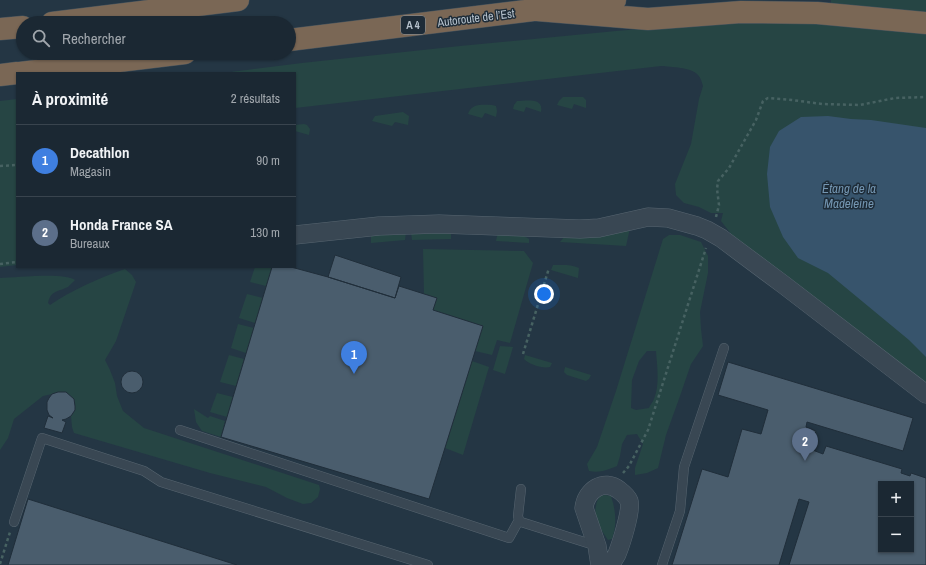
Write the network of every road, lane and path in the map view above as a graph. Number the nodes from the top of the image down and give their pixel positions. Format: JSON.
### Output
{"nodes":[{"id":1,"x":238,"y":0,"type":"edge"},
{"id":2,"x":615,"y":0,"type":"edge"},
{"id":3,"x":537,"y":10,"type":"junction"},
{"id":4,"x":109,"y":16,"type":"edge"},
{"id":5,"x":926,"y":23,"type":"edge"},
{"id":6,"x":16,"y":28,"type":"edge"},
{"id":7,"x":0,"y":30,"type":"edge"},
{"id":8,"x":296,"y":39,"type":"edge"},
{"id":9,"x":127,"y":60,"type":"edge"},
{"id":10,"x":28,"y":72,"type":"edge"},
{"id":11,"x":16,"y":73,"type":"edge"},
{"id":12,"x":0,"y":75,"type":"edge"},
{"id":13,"x":926,"y":97,"type":"edge"},
{"id":14,"x":16,"y":165,"type":"edge"},
{"id":15,"x":0,"y":166,"type":"edge"},
{"id":16,"x":713,"y":226,"type":"junction"},
{"id":17,"x":296,"y":235,"type":"edge"},
{"id":18,"x":16,"y":262,"type":"edge"},
{"id":19,"x":0,"y":264,"type":"edge"},
{"id":20,"x":549,"y":268,"type":"dead end"},
{"id":21,"x":724,"y":348,"type":"dead end"},
{"id":22,"x":523,"y":354,"type":"dead end"},
{"id":23,"x":926,"y":394,"type":"edge"},
{"id":24,"x":180,"y":430,"type":"dead end"},
{"id":25,"x":609,"y":485,"type":"junction"},
{"id":26,"x":521,"y":489,"type":"dead end"},
{"id":27,"x":519,"y":520,"type":"junction"},
{"id":28,"x":14,"y":522,"type":"joint"},
{"id":29,"x":596,"y":546,"type":"junction"},
{"id":30,"x":0,"y":564,"type":"edge"},
{"id":31,"x":612,"y":564,"type":"edge"},
{"id":32,"x":428,"y":565,"type":"edge"},
{"id":33,"x":662,"y":565,"type":"edge"}],
"edges":[{"from":1,"to":4,"type":"highway"},
{"from":2,"to":3,"type":"highway","name":"Autoroute de l’Est","number":"A 4"},
{"from":3,"to":5,"type":"highway"},
{"from":3,"to":8,"type":"highway","name":"Autoroute de l’Est","number":"A 4"},
{"from":6,"to":7,"type":"highway"},
{"from":9,"to":10,"type":"highway"},
{"from":11,"to":12,"type":"highway"},
{"from":13,"to":16,"type":"path"},
{"from":14,"to":15,"type":"path"},
{"from":16,"to":17,"type":"street"},
{"from":16,"to":23,"type":"street"},
{"from":16,"to":25,"type":"path"},
{"from":18,"to":19,"type":"path"},
{"from":20,"to":22,"type":"path"},
{"from":21,"to":33,"type":"lane"},
{"from":24,"to":27,"type":"lane"},
{"from":25,"to":29,"type":"street"},
{"from":25,"to":31,"type":"street"},
{"from":26,"to":27,"type":"lane"},
{"from":27,"to":29,"type":"lane"},
{"from":28,"to":30,"type":"path"},
{"from":28,"to":32,"type":"lane"},
{"from":29,"to":31,"type":"street"}]}
